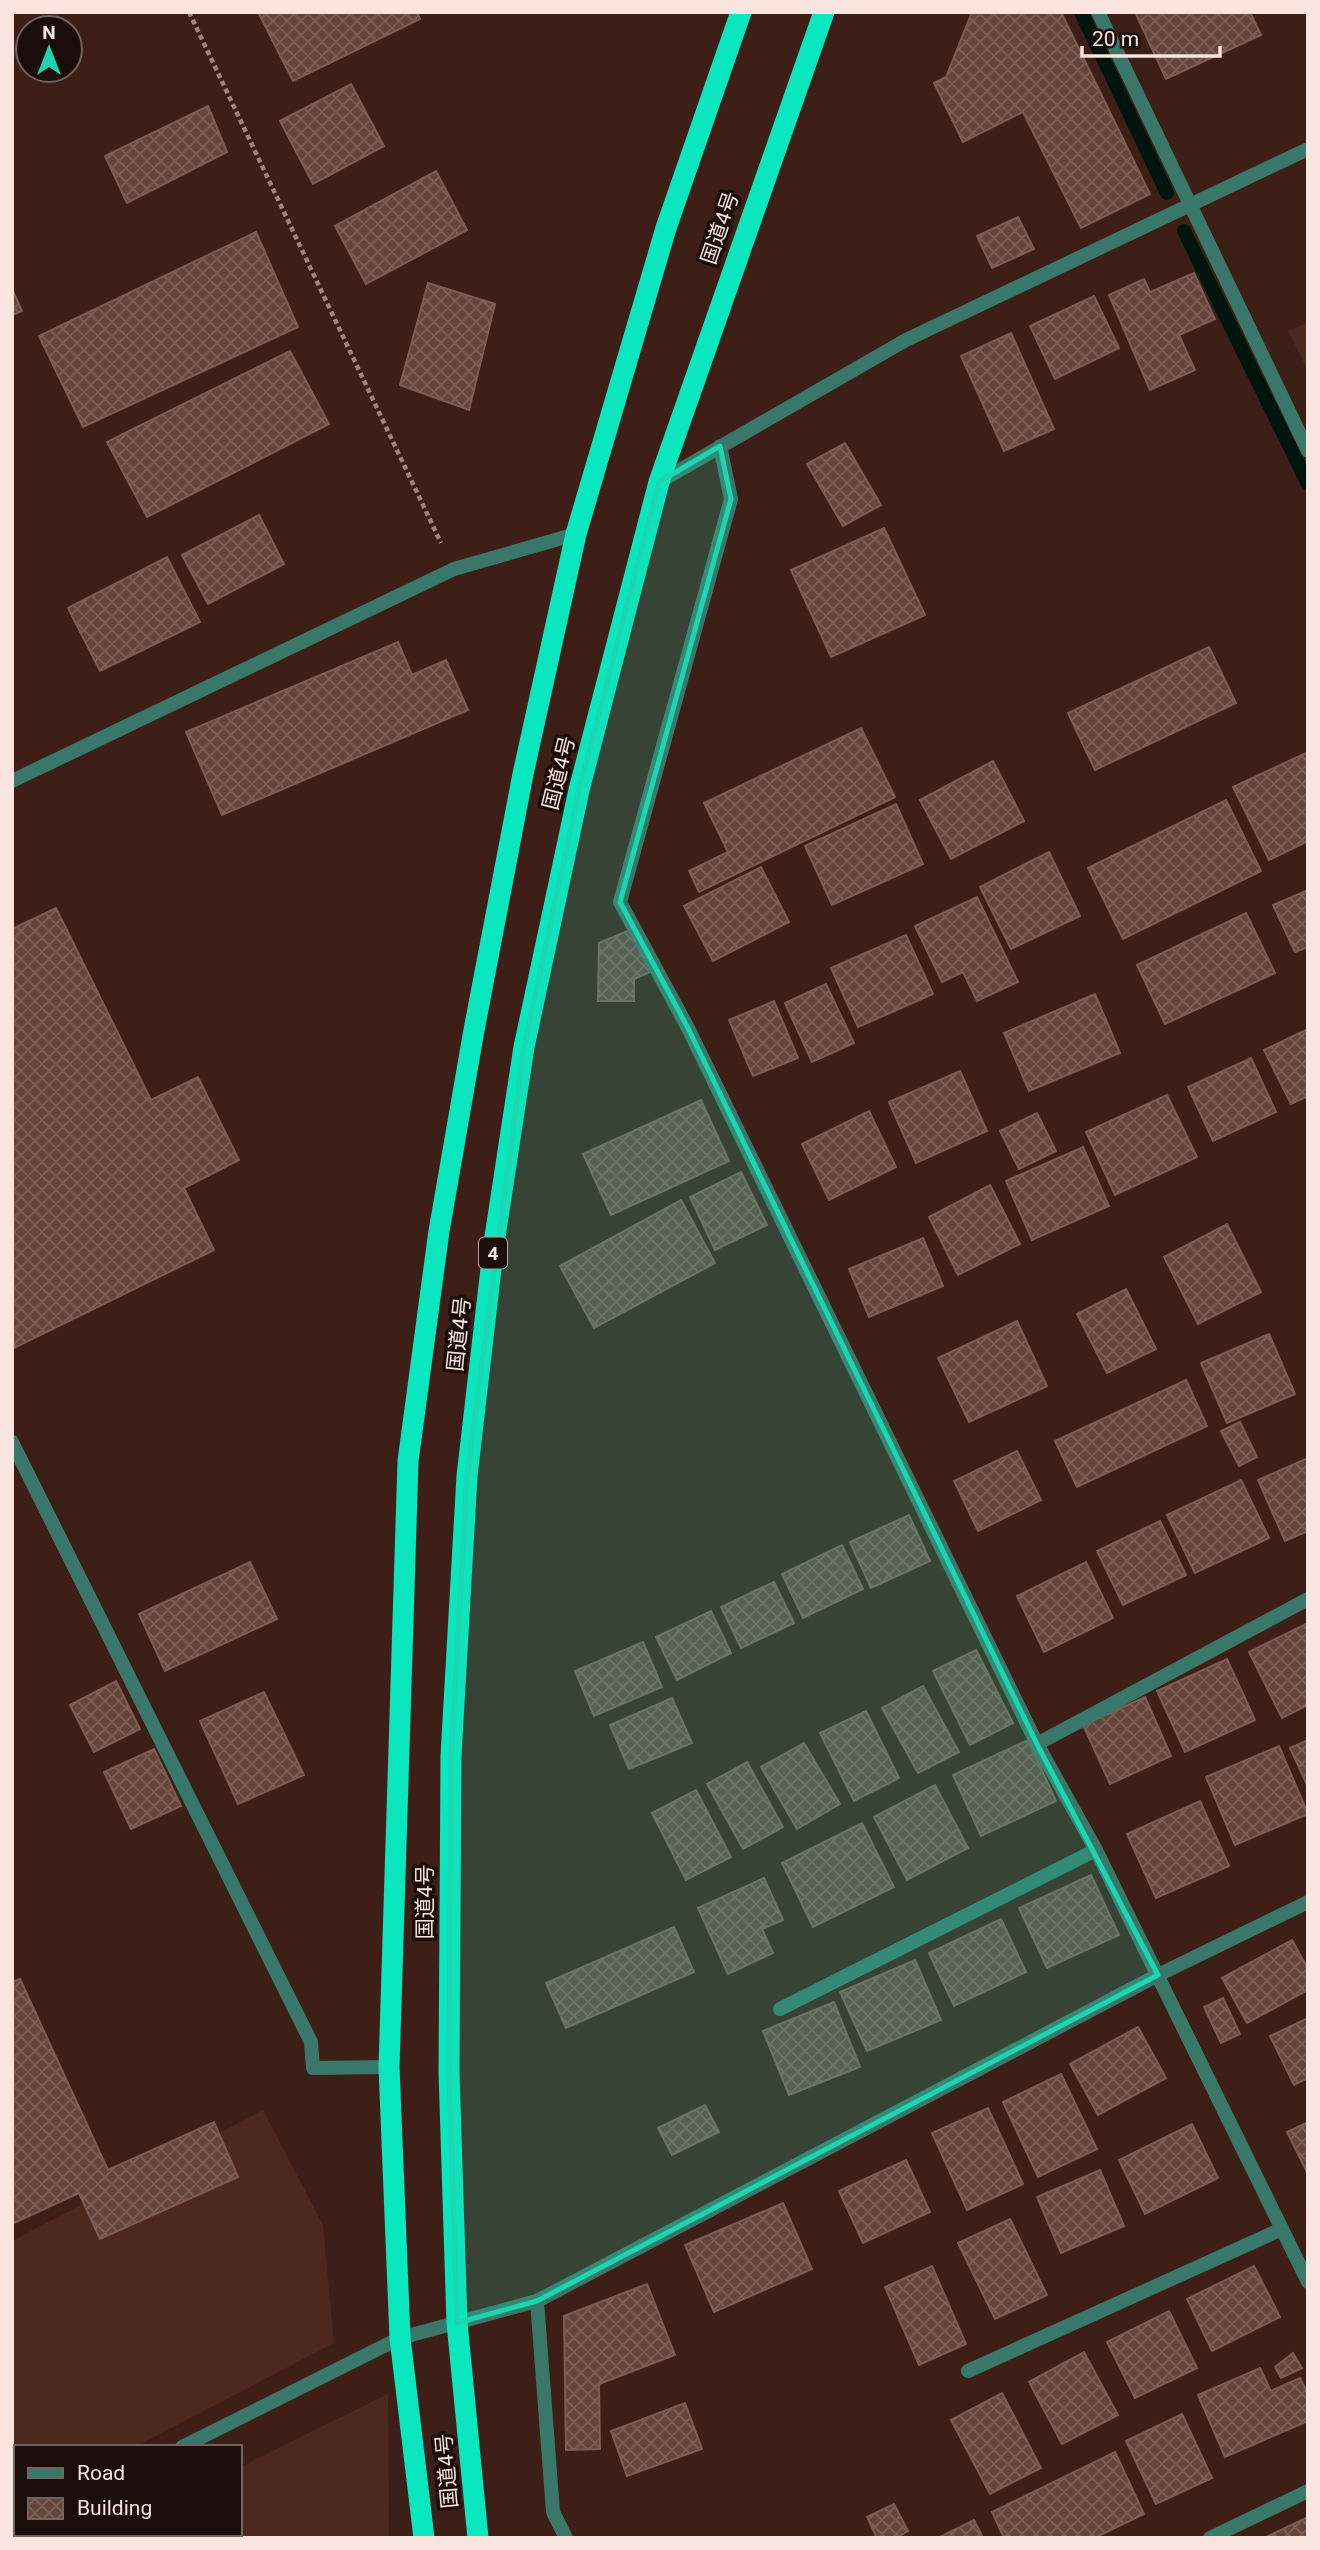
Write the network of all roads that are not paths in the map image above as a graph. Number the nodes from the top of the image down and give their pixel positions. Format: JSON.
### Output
{"nodes":[{"id":1,"x":741,"y":12,"type":"edge"},
{"id":2,"x":824,"y":12,"type":"edge"},
{"id":3,"x":1098,"y":12,"type":"edge"},
{"id":4,"x":1308,"y":149,"type":"edge"},
{"id":5,"x":1189,"y":204,"type":"junction"},
{"id":6,"x":720,"y":446,"type":"junction"},
{"id":7,"x":1308,"y":451,"type":"edge"},
{"id":8,"x":659,"y":482,"type":"junction"},
{"id":9,"x":576,"y":534,"type":"junction"},
{"id":10,"x":12,"y":781,"type":"edge"},
{"id":11,"x":12,"y":1441,"type":"edge"},
{"id":12,"x":1308,"y":1599,"type":"edge"},
{"id":13,"x":1037,"y":1744,"type":"junction"},
{"id":14,"x":1096,"y":1850,"type":"junction"},
{"id":15,"x":1308,"y":1902,"type":"edge"},
{"id":16,"x":1158,"y":1975,"type":"junction"},
{"id":17,"x":780,"y":2009,"type":"dead end"},
{"id":18,"x":389,"y":2067,"type":"junction"},
{"id":19,"x":1282,"y":2229,"type":"junction"},
{"id":20,"x":1308,"y":2282,"type":"edge"},
{"id":21,"x":537,"y":2301,"type":"junction"},
{"id":22,"x":457,"y":2323,"type":"junction"},
{"id":23,"x":400,"y":2338,"type":"junction"},
{"id":24,"x":968,"y":2371,"type":"dead end"},
{"id":25,"x":187,"y":2445,"type":"edge"},
{"id":26,"x":1308,"y":2491,"type":"edge"},
{"id":27,"x":424,"y":2538,"type":"edge"},
{"id":28,"x":478,"y":2538,"type":"edge"},
{"id":29,"x":566,"y":2538,"type":"edge"},
{"id":30,"x":1210,"y":2538,"type":"edge"}],
"edges":[{"from":1,"to":9,"type":"highway","name":"国道4号"},
{"from":2,"to":8,"type":"highway","name":"国道4号","number":"4"},
{"from":3,"to":5,"type":"street"},
{"from":4,"to":5,"type":"street"},
{"from":5,"to":6,"type":"street"},
{"from":5,"to":7,"type":"street"},
{"from":6,"to":8,"type":"street"},
{"from":6,"to":13,"type":"street"},
{"from":8,"to":22,"type":"highway","name":"国道4号","number":"4"},
{"from":9,"to":10,"type":"street"},
{"from":9,"to":18,"type":"highway","name":"国道4号"},
{"from":11,"to":18,"type":"street"},
{"from":12,"to":13,"type":"street"},
{"from":13,"to":14,"type":"street"},
{"from":14,"to":16,"type":"street"},
{"from":14,"to":17,"type":"street"},
{"from":15,"to":16,"type":"street"},
{"from":16,"to":19,"type":"street"},
{"from":16,"to":21,"type":"street"},
{"from":18,"to":23,"type":"highway","name":"国道4号"},
{"from":19,"to":20,"type":"street"},
{"from":19,"to":24,"type":"street"},
{"from":21,"to":22,"type":"street"},
{"from":21,"to":29,"type":"street"},
{"from":22,"to":23,"type":"street"},
{"from":22,"to":28,"type":"highway","name":"国道4号","number":"4"},
{"from":23,"to":25,"type":"street"},
{"from":23,"to":27,"type":"highway","name":"国道4号"},
{"from":26,"to":30,"type":"street"}]}
